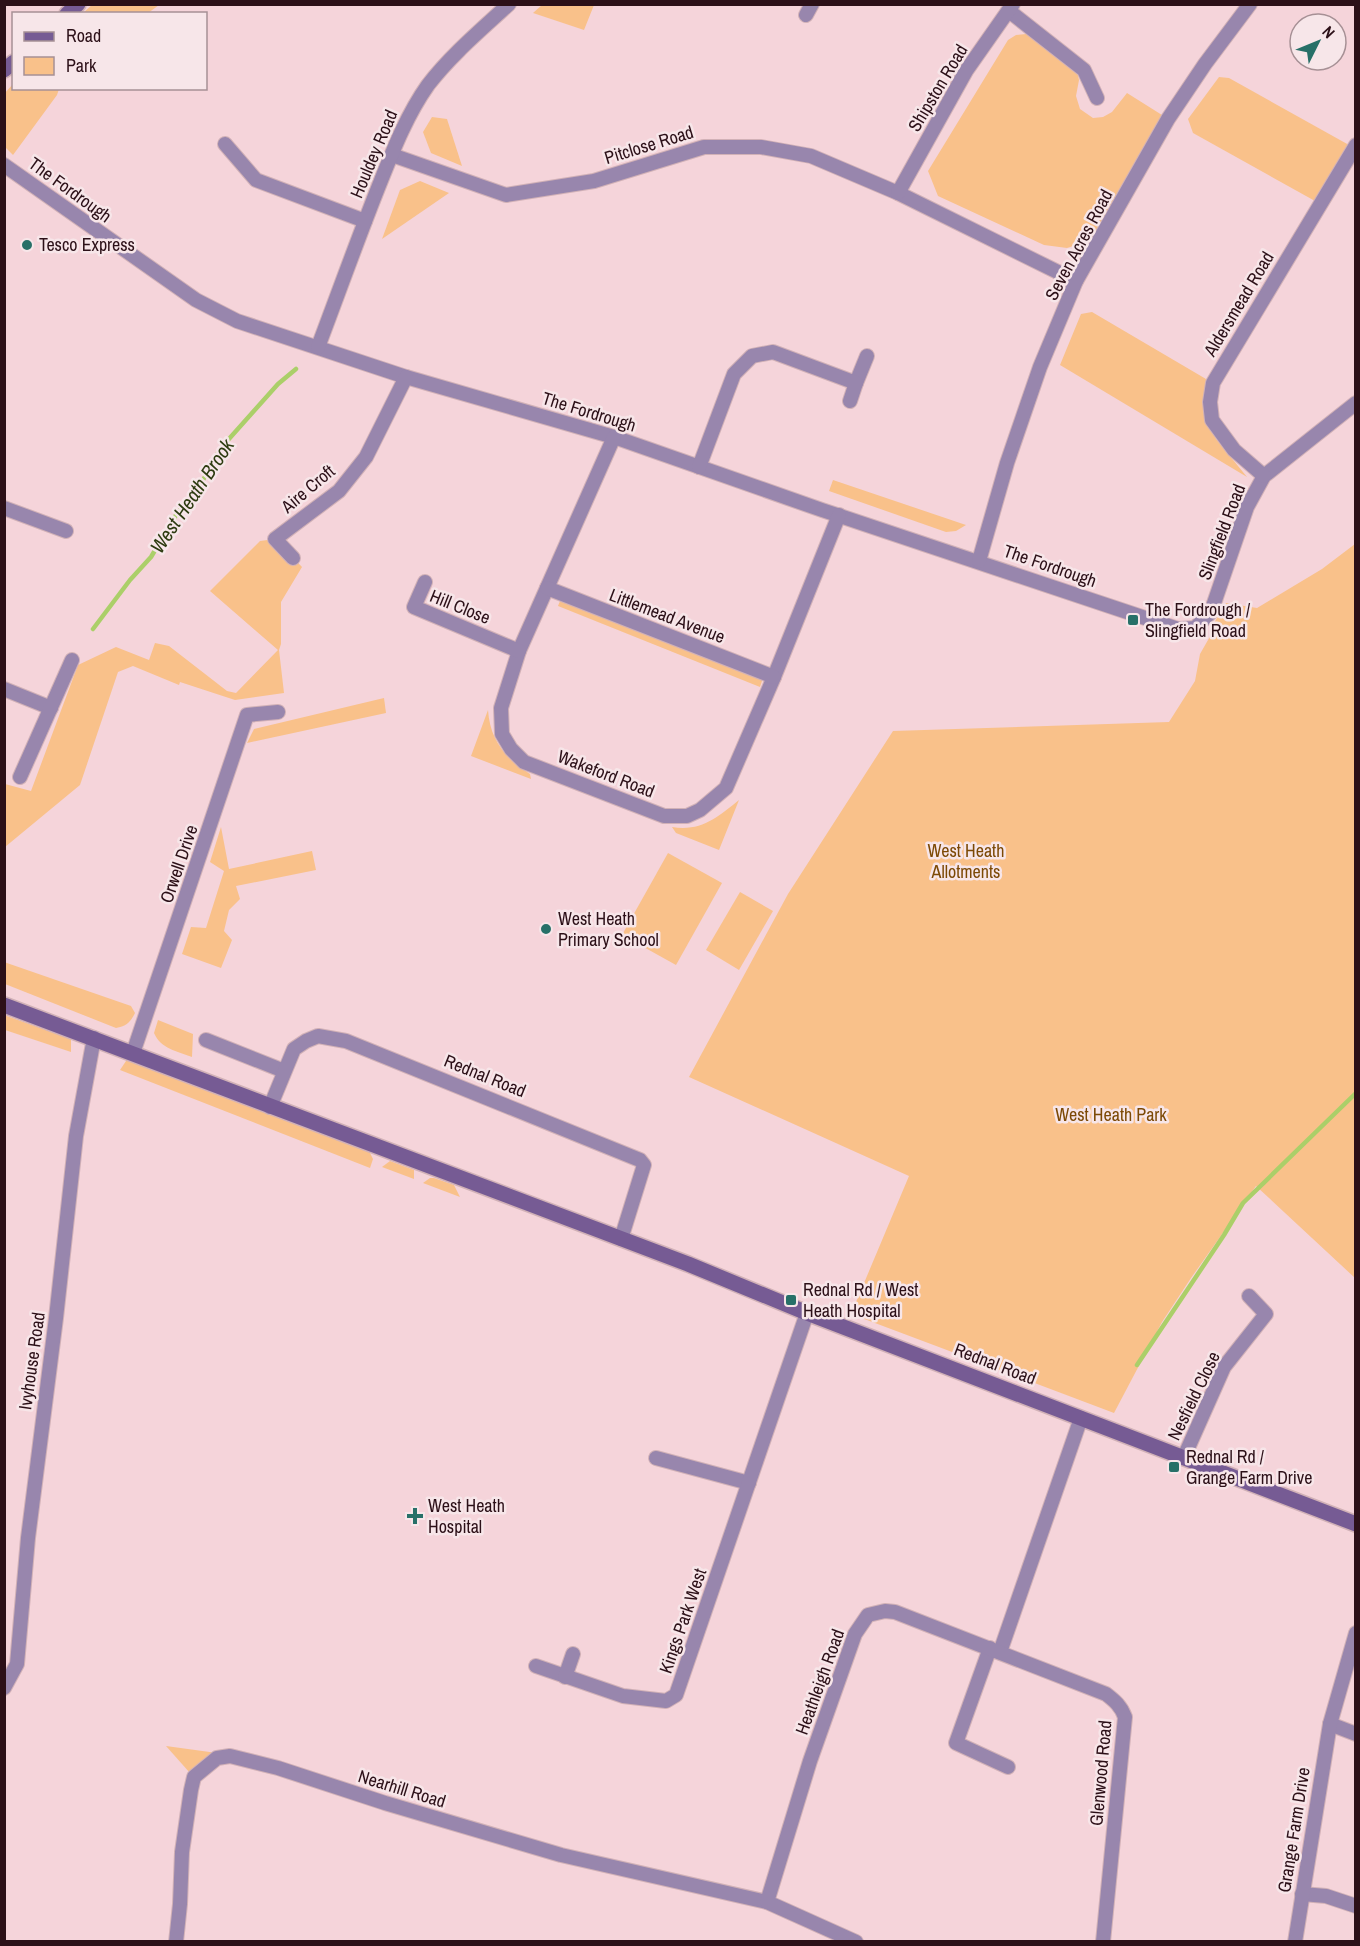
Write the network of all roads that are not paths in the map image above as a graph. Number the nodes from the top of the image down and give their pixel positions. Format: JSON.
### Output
{"nodes":[{"id":1,"x":509,"y":4,"type":"edge"},
{"id":2,"x":1250,"y":4,"type":"edge"},
{"id":3,"x":1011,"y":8,"type":"edge"},
{"id":4,"x":1097,"y":98,"type":"dead end"},
{"id":5,"x":225,"y":144,"type":"dead end"},
{"id":6,"x":1356,"y":146,"type":"edge"},
{"id":7,"x":392,"y":155,"type":"junction"},
{"id":8,"x":4,"y":165,"type":"edge"},
{"id":9,"x":898,"y":193,"type":"junction"},
{"id":10,"x":365,"y":221,"type":"junction"},
{"id":11,"x":1076,"y":281,"type":"junction"},
{"id":12,"x":318,"y":347,"type":"junction"},
{"id":13,"x":867,"y":356,"type":"dead end"},
{"id":14,"x":406,"y":377,"type":"junction"},
{"id":15,"x":856,"y":383,"type":"junction"},
{"id":16,"x":850,"y":401,"type":"dead end"},
{"id":17,"x":1351,"y":407,"type":"edge"},
{"id":18,"x":1356,"y":422,"type":"edge"},
{"id":19,"x":614,"y":437,"type":"junction"},
{"id":20,"x":699,"y":467,"type":"junction"},
{"id":21,"x":1264,"y":476,"type":"junction"},
{"id":22,"x":4,"y":508,"type":"edge"},
{"id":23,"x":839,"y":515,"type":"junction"},
{"id":24,"x":66,"y":531,"type":"dead end"},
{"id":25,"x":293,"y":558,"type":"dead end"},
{"id":26,"x":979,"y":561,"type":"junction"},
{"id":27,"x":425,"y":582,"type":"dead end"},
{"id":28,"x":547,"y":588,"type":"junction"},
{"id":29,"x":1195,"y":628,"type":"joint"},
{"id":30,"x":519,"y":651,"type":"junction"},
{"id":31,"x":72,"y":660,"type":"dead end"},
{"id":32,"x":774,"y":677,"type":"junction"},
{"id":33,"x":4,"y":689,"type":"edge"},
{"id":34,"x":51,"y":708,"type":"junction"},
{"id":35,"x":278,"y":712,"type":"dead end"},
{"id":36,"x":20,"y":777,"type":"dead end"},
{"id":37,"x":4,"y":1005,"type":"edge"},
{"id":38,"x":94,"y":1038,"type":"junction"},
{"id":39,"x":206,"y":1040,"type":"dead end"},
{"id":40,"x":133,"y":1053,"type":"junction"},
{"id":41,"x":284,"y":1071,"type":"junction"},
{"id":42,"x":270,"y":1107,"type":"junction"},
{"id":43,"x":621,"y":1239,"type":"junction"},
{"id":44,"x":1249,"y":1296,"type":"dead end"},
{"id":45,"x":807,"y":1313,"type":"junction"},
{"id":46,"x":1081,"y":1418,"type":"junction"},
{"id":47,"x":1184,"y":1457,"type":"junction"},
{"id":48,"x":656,"y":1458,"type":"dead end"},
{"id":49,"x":749,"y":1483,"type":"junction"},
{"id":50,"x":1356,"y":1524,"type":"edge"},
{"id":51,"x":1356,"y":1633,"type":"edge"},
{"id":52,"x":995,"y":1650,"type":"junction"},
{"id":53,"x":573,"y":1654,"type":"dead end"},
{"id":54,"x":536,"y":1666,"type":"dead end"},
{"id":55,"x":565,"y":1677,"type":"junction"},
{"id":56,"x":4,"y":1688,"type":"edge"},
{"id":57,"x":1330,"y":1724,"type":"junction"},
{"id":58,"x":1356,"y":1734,"type":"edge"},
{"id":59,"x":1008,"y":1767,"type":"dead end"},
{"id":60,"x":1302,"y":1894,"type":"junction"},
{"id":61,"x":767,"y":1902,"type":"junction"},
{"id":62,"x":1356,"y":1906,"type":"edge"},
{"id":63,"x":176,"y":1941,"type":"edge"},
{"id":64,"x":856,"y":1941,"type":"edge"},
{"id":65,"x":1102,"y":1941,"type":"edge"},
{"id":66,"x":1295,"y":1941,"type":"edge"}],
"edges":[{"from":1,"to":7,"type":"street","name":"Houldey Road"},
{"from":2,"to":11,"type":"street","name":"Seven Acres Road"},
{"from":3,"to":4,"type":"street"},
{"from":3,"to":9,"type":"street","name":"Shipston Road"},
{"from":5,"to":10,"type":"street"},
{"from":6,"to":21,"type":"street","name":"Aldersmead Road"},
{"from":7,"to":9,"type":"street","name":"Pitclose Road"},
{"from":7,"to":10,"type":"street","name":"Houldey Road"},
{"from":8,"to":12,"type":"street","name":"The Fordrough"},
{"from":9,"to":11,"type":"street","name":"Pitclose Road"},
{"from":10,"to":12,"type":"street","name":"Houldey Road"},
{"from":11,"to":26,"type":"street","name":"Seven Acres Road"},
{"from":12,"to":14,"type":"street","name":"The Fordrough"},
{"from":13,"to":15,"type":"street"},
{"from":14,"to":19,"type":"street","name":"The Fordrough"},
{"from":14,"to":25,"type":"street","name":"Aire Croft"},
{"from":15,"to":16,"type":"street"},
{"from":15,"to":20,"type":"street"},
{"from":17,"to":18,"type":"street","name":"Slingfield Road"},
{"from":17,"to":21,"type":"street","name":"Slingfield Road"},
{"from":19,"to":20,"type":"street","name":"The Fordrough"},
{"from":19,"to":28,"type":"street","name":"Wakeford Road"},
{"from":20,"to":23,"type":"street","name":"The Fordrough"},
{"from":21,"to":29,"type":"street","name":"Slingfield Road"},
{"from":22,"to":24,"type":"street"},
{"from":23,"to":26,"type":"street","name":"The Fordrough"},
{"from":23,"to":32,"type":"street","name":"Wakeford Road"},
{"from":26,"to":29,"type":"street","name":"The Fordrough"},
{"from":27,"to":30,"type":"street","name":"Hill Close"},
{"from":28,"to":30,"type":"street","name":"Wakeford Road"},
{"from":28,"to":32,"type":"street","name":"Littlemead Avenue"},
{"from":30,"to":32,"type":"street","name":"Wakeford Road"},
{"from":31,"to":34,"type":"street"},
{"from":33,"to":34,"type":"street"},
{"from":34,"to":36,"type":"street"},
{"from":35,"to":40,"type":"street","name":"Orwell Drive"},
{"from":37,"to":38,"type":"street","name":"Rednal Road"},
{"from":38,"to":40,"type":"street","name":"Rednal Road"},
{"from":38,"to":56,"type":"street","name":"Ivyhouse Road"},
{"from":39,"to":41,"type":"street"},
{"from":40,"to":42,"type":"street","name":"Rednal Road"},
{"from":41,"to":42,"type":"street","name":"Rednal Road"},
{"from":41,"to":43,"type":"street","name":"Rednal Road"},
{"from":42,"to":43,"type":"street","name":"Rednal Road"},
{"from":43,"to":45,"type":"street","name":"Rednal Road"},
{"from":44,"to":47,"type":"street","name":"Nesfield Close"},
{"from":45,"to":46,"type":"street","name":"Rednal Road"},
{"from":45,"to":49,"type":"street","name":"Kings Park West"},
{"from":46,"to":47,"type":"street","name":"Rednal Road"},
{"from":46,"to":52,"type":"street"},
{"from":47,"to":50,"type":"street","name":"Rednal Road"},
{"from":48,"to":49,"type":"street"},
{"from":49,"to":55,"type":"street","name":"Kings Park West"},
{"from":51,"to":57,"type":"street","name":"Grange Farm Drive"},
{"from":52,"to":59,"type":"street"},
{"from":52,"to":61,"type":"street","name":"Heathleigh Road"},
{"from":52,"to":65,"type":"street","name":"Glenwood Road"},
{"from":53,"to":55,"type":"street"},
{"from":54,"to":55,"type":"street","name":"Kings Park West"},
{"from":57,"to":58,"type":"street"},
{"from":57,"to":60,"type":"street","name":"Grange Farm Drive"},
{"from":60,"to":62,"type":"street"},
{"from":60,"to":66,"type":"street","name":"Grange Farm Drive"},
{"from":61,"to":63,"type":"street","name":"Nearhill Road"},
{"from":61,"to":64,"type":"street"}]}
